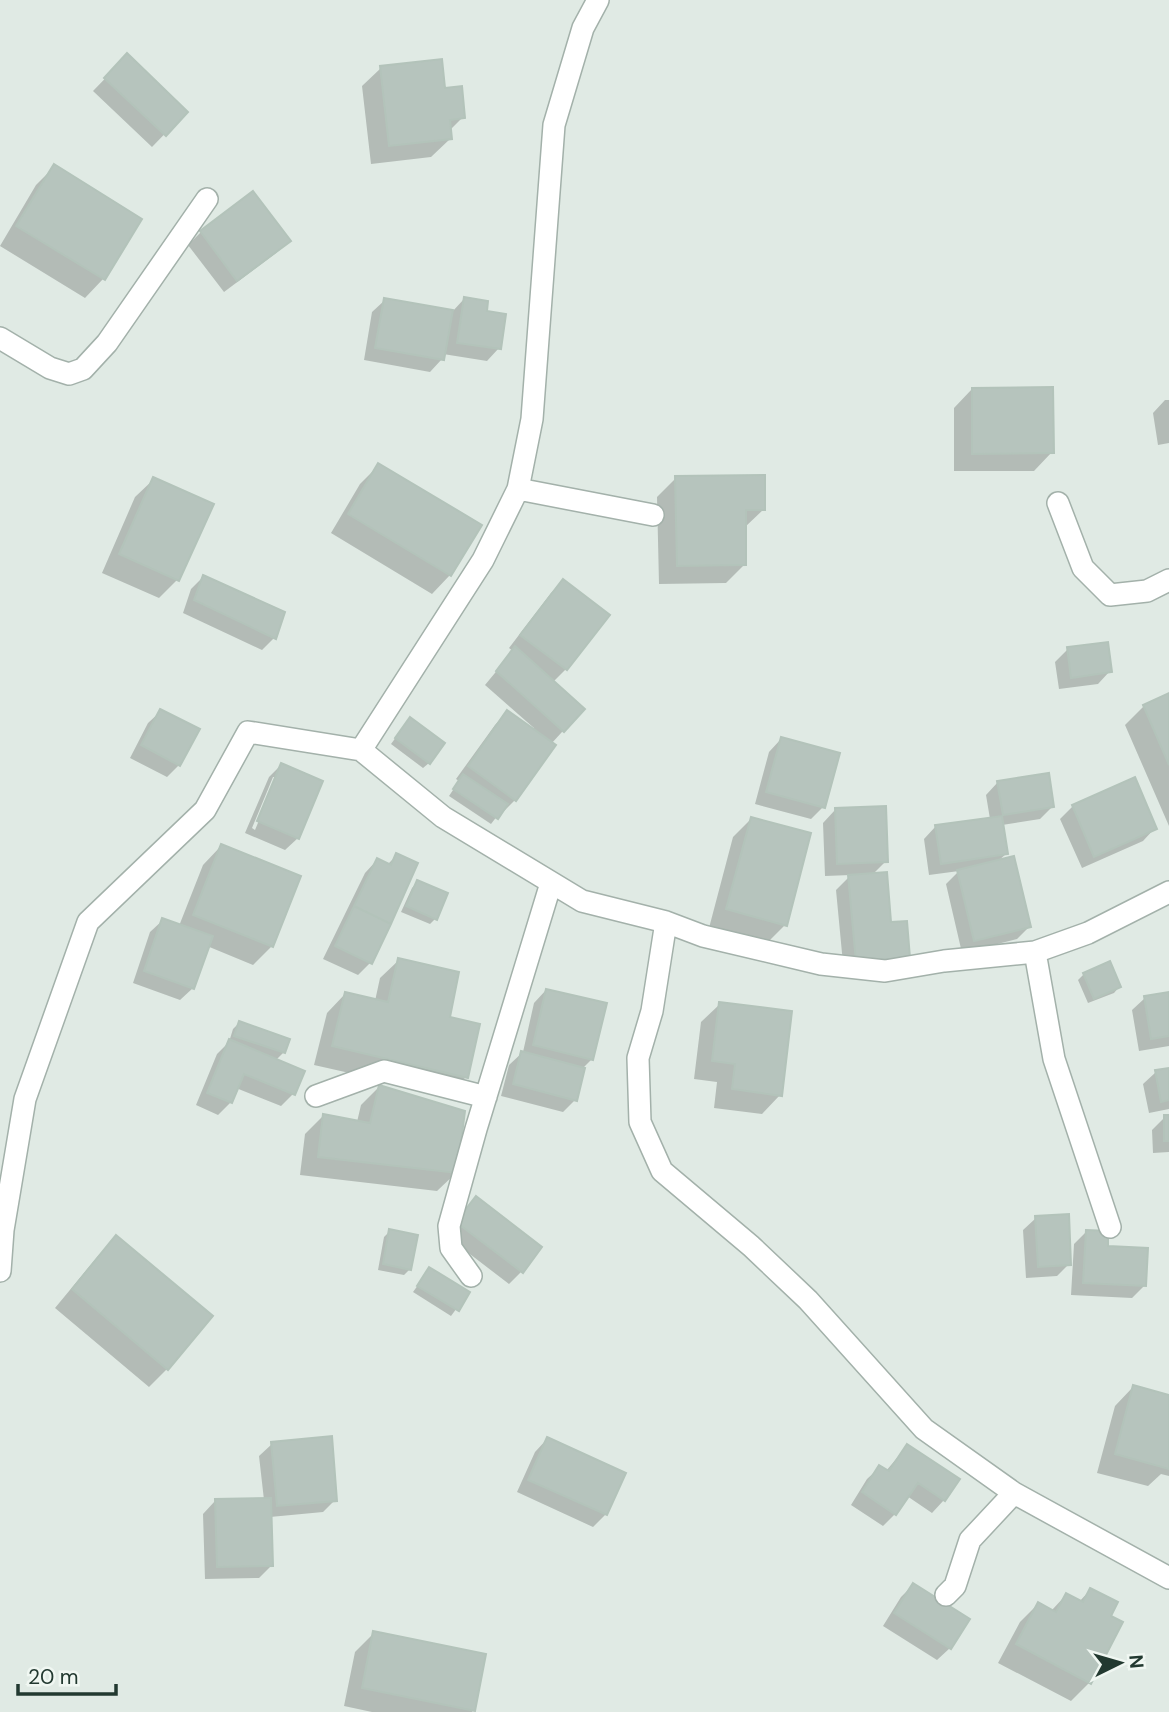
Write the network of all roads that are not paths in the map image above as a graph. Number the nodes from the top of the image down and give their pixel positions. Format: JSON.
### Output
{"nodes":[{"id":1,"x":598,"y":0,"type":"edge"},
{"id":2,"x":207,"y":199,"type":"dead end"},
{"id":3,"x":0,"y":338,"type":"edge"},
{"id":4,"x":518,"y":489,"type":"junction"},
{"id":5,"x":1058,"y":503,"type":"dead end"},
{"id":6,"x":653,"y":515,"type":"dead end"},
{"id":7,"x":1169,"y":580,"type":"edge"},
{"id":8,"x":361,"y":750,"type":"junction"},
{"id":9,"x":551,"y":883,"type":"junction"},
{"id":10,"x":1169,"y":892,"type":"edge"},
{"id":11,"x":666,"y":922,"type":"junction"},
{"id":12,"x":1035,"y":952,"type":"junction"},
{"id":13,"x":316,"y":1096,"type":"dead end"},
{"id":14,"x":486,"y":1097,"type":"junction"},
{"id":15,"x":1110,"y":1227,"type":"dead end"},
{"id":16,"x":0,"y":1272,"type":"edge"},
{"id":17,"x":471,"y":1276,"type":"dead end"},
{"id":18,"x":1014,"y":1493,"type":"junction"},
{"id":19,"x":1169,"y":1578,"type":"edge"},
{"id":20,"x":946,"y":1595,"type":"dead end"}],
"edges":[{"from":1,"to":4,"type":"street"},
{"from":2,"to":3,"type":"street"},
{"from":4,"to":6,"type":"street"},
{"from":4,"to":8,"type":"street"},
{"from":5,"to":7,"type":"street"},
{"from":8,"to":9,"type":"street"},
{"from":8,"to":16,"type":"street"},
{"from":9,"to":11,"type":"street"},
{"from":9,"to":14,"type":"street"},
{"from":10,"to":12,"type":"street"},
{"from":11,"to":12,"type":"street"},
{"from":11,"to":18,"type":"street"},
{"from":12,"to":15,"type":"street"},
{"from":13,"to":14,"type":"street"},
{"from":14,"to":17,"type":"street"},
{"from":18,"to":19,"type":"street"},
{"from":18,"to":20,"type":"street"}]}
